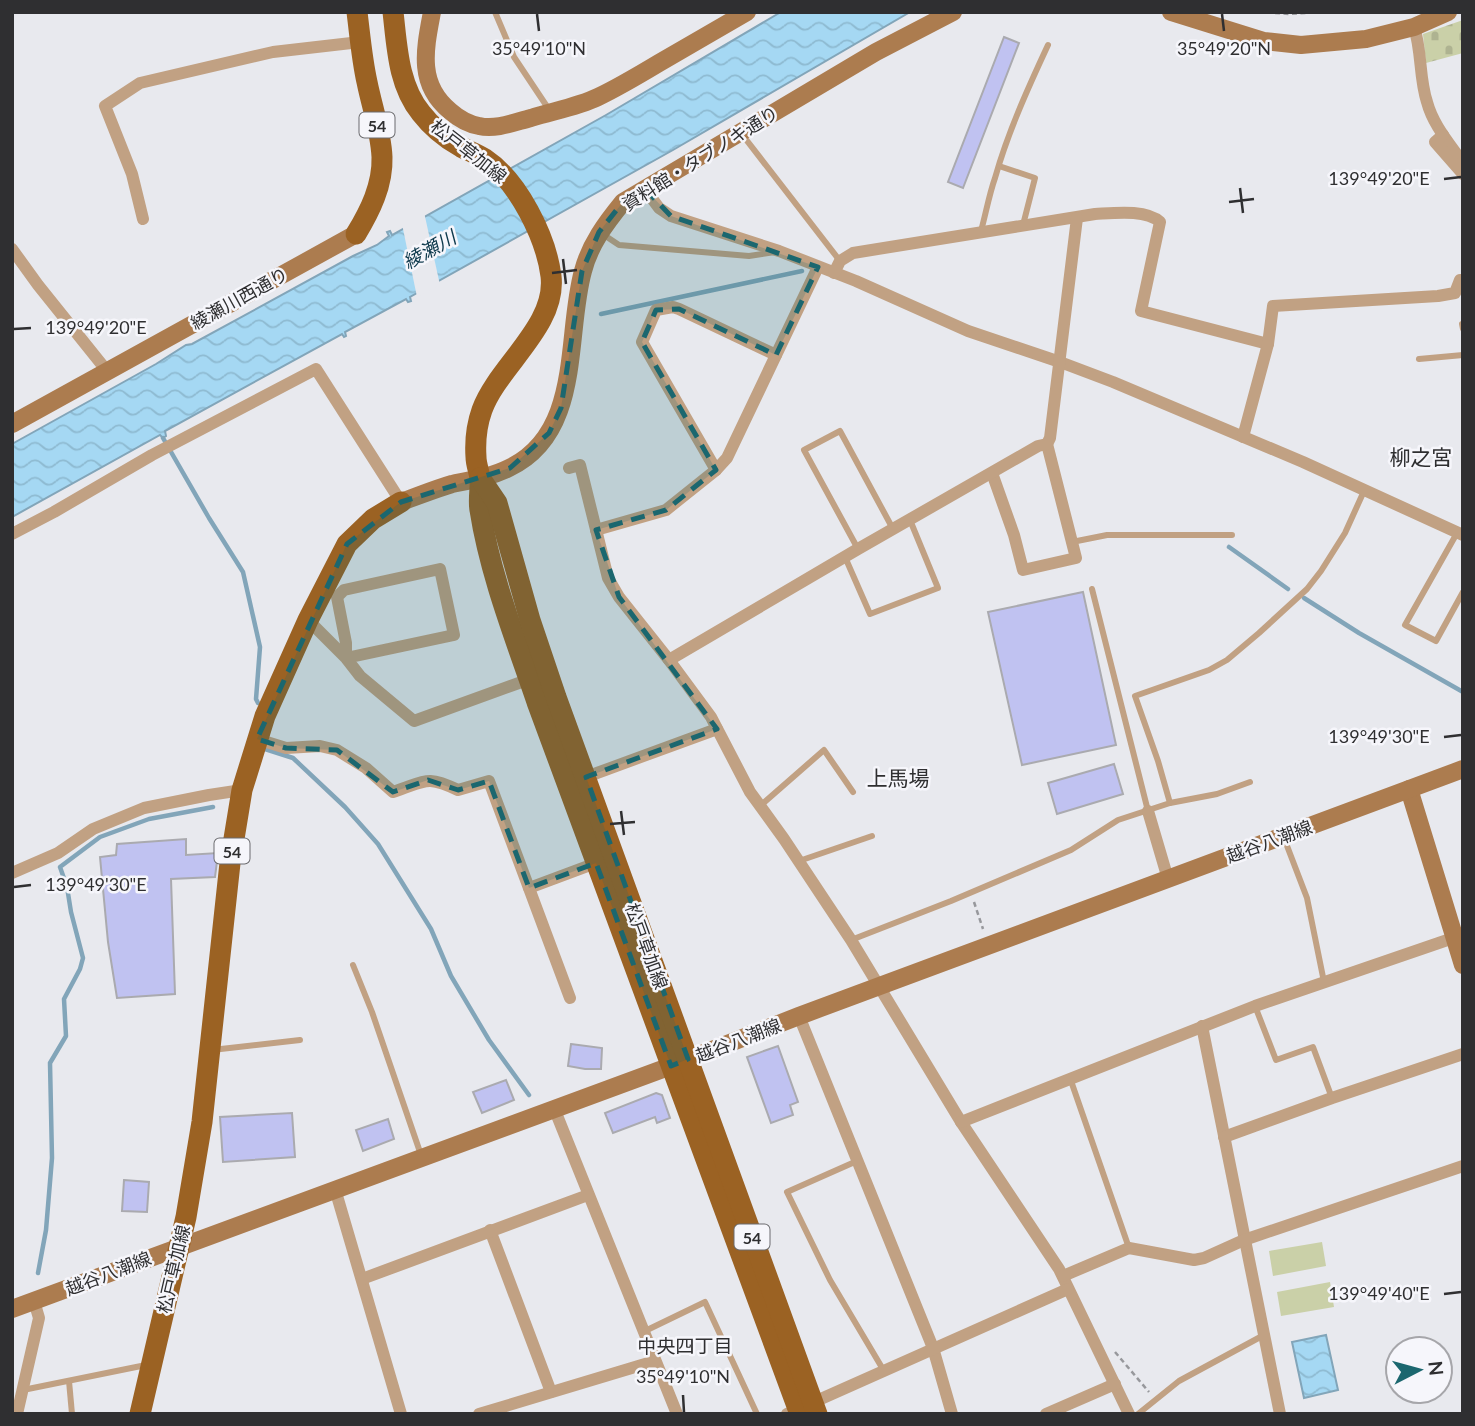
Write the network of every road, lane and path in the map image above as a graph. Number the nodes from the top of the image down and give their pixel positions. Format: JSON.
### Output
{"nodes":[{"id":1,"x":357,"y":12,"type":"edge"},
{"id":2,"x":393,"y":12,"type":"edge"},
{"id":3,"x":432,"y":12,"type":"edge"},
{"id":4,"x":495,"y":12,"type":"edge"},
{"id":5,"x":746,"y":12,"type":"edge"},
{"id":6,"x":953,"y":12,"type":"edge"},
{"id":7,"x":1171,"y":12,"type":"edge"},
{"id":8,"x":1258,"y":12,"type":"edge"},
{"id":9,"x":1319,"y":12,"type":"edge"},
{"id":10,"x":1448,"y":12,"type":"edge"},
{"id":11,"x":1414,"y":27,"type":"junction"},
{"id":12,"x":360,"y":42,"type":"junction"},
{"id":13,"x":1048,"y":45,"type":"dead end"},
{"id":14,"x":551,"y":112,"type":"junction"},
{"id":15,"x":740,"y":132,"type":"junction"},
{"id":16,"x":999,"y":166,"type":"junction"},
{"id":17,"x":1462,"y":168,"type":"edge"},
{"id":18,"x":645,"y":189,"type":"junction"},
{"id":19,"x":1077,"y":218,"type":"junction"},
{"id":20,"x":144,"y":219,"type":"dead end"},
{"id":21,"x":1023,"y":225,"type":"junction"},
{"id":22,"x":981,"y":231,"type":"junction"},
{"id":23,"x":599,"y":232,"type":"junction"},
{"id":24,"x":356,"y":234,"type":"joint"},
{"id":25,"x":12,"y":249,"type":"edge"},
{"id":26,"x":779,"y":251,"type":"junction"},
{"id":27,"x":818,"y":267,"type":"junction"},
{"id":28,"x":837,"y":267,"type":"junction"},
{"id":29,"x":1463,"y":280,"type":"edge"},
{"id":30,"x":1268,"y":344,"type":"junction"},
{"id":31,"x":776,"y":355,"type":"junction"},
{"id":32,"x":1463,"y":355,"type":"edge"},
{"id":33,"x":1419,"y":359,"type":"dead end"},
{"id":34,"x":1060,"y":362,"type":"junction"},
{"id":35,"x":107,"y":372,"type":"junction"},
{"id":36,"x":12,"y":424,"type":"edge"},
{"id":37,"x":1243,"y":437,"type":"junction"},
{"id":38,"x":1047,"y":444,"type":"junction"},
{"id":39,"x":569,"y":468,"type":"dead end"},
{"id":40,"x":716,"y":470,"type":"junction"},
{"id":41,"x":992,"y":472,"type":"junction"},
{"id":42,"x":480,"y":478,"type":"junction"},
{"id":43,"x":1364,"y":491,"type":"junction"},
{"id":44,"x":401,"y":502,"type":"junction"},
{"id":45,"x":911,"y":520,"type":"junction"},
{"id":46,"x":893,"y":529,"type":"junction"},
{"id":47,"x":596,"y":530,"type":"junction"},
{"id":48,"x":12,"y":534,"type":"edge"},
{"id":49,"x":1460,"y":534,"type":"edge"},
{"id":50,"x":1232,"y":535,"type":"dead end"},
{"id":51,"x":1072,"y":542,"type":"junction"},
{"id":52,"x":858,"y":549,"type":"junction"},
{"id":53,"x":845,"y":557,"type":"junction"},
{"id":54,"x":1092,"y":589,"type":"dead end"},
{"id":55,"x":1463,"y":592,"type":"edge"},
{"id":56,"x":308,"y":620,"type":"junction"},
{"id":57,"x":346,"y":658,"type":"junction"},
{"id":58,"x":669,"y":660,"type":"junction"},
{"id":59,"x":530,"y":679,"type":"junction"},
{"id":60,"x":717,"y":729,"type":"junction"},
{"id":61,"x":257,"y":739,"type":"junction"},
{"id":62,"x":1463,"y":769,"type":"edge"},
{"id":63,"x":586,"y":777,"type":"junction"},
{"id":64,"x":1250,"y":782,"type":"dead end"},
{"id":65,"x":1409,"y":789,"type":"junction"},
{"id":66,"x":243,"y":790,"type":"junction"},
{"id":67,"x":853,"y":792,"type":"dead end"},
{"id":68,"x":1170,"y":803,"type":"junction"},
{"id":69,"x":760,"y":806,"type":"junction"},
{"id":70,"x":1148,"y":811,"type":"junction"},
{"id":71,"x":872,"y":836,"type":"dead end"},
{"id":72,"x":1283,"y":836,"type":"junction"},
{"id":73,"x":799,"y":861,"type":"junction"},
{"id":74,"x":596,"y":863,"type":"junction"},
{"id":75,"x":12,"y":873,"type":"edge"},
{"id":76,"x":1168,"y":879,"type":"junction"},
{"id":77,"x":529,"y":888,"type":"junction"},
{"id":78,"x":970,"y":893,"type":"junction"},
{"id":79,"x":982,"y":926,"type":"dead end"},
{"id":80,"x":1459,"y":936,"type":"edge"},
{"id":81,"x":851,"y":940,"type":"junction"},
{"id":82,"x":354,"y":965,"type":"dead end"},
{"id":83,"x":1463,"y":965,"type":"edge"},
{"id":84,"x":1324,"y":982,"type":"junction"},
{"id":85,"x":879,"y":987,"type":"junction"},
{"id":86,"x":570,"y":998,"type":"dead end"},
{"id":87,"x":1255,"y":1006,"type":"junction"},
{"id":88,"x":799,"y":1016,"type":"junction"},
{"id":89,"x":1202,"y":1026,"type":"junction"},
{"id":90,"x":300,"y":1040,"type":"dead end"},
{"id":91,"x":210,"y":1050,"type":"junction"},
{"id":92,"x":1463,"y":1054,"type":"edge"},
{"id":93,"x":679,"y":1063,"type":"junction"},
{"id":94,"x":1070,"y":1078,"type":"junction"},
{"id":95,"x":1332,"y":1098,"type":"junction"},
{"id":96,"x":554,"y":1108,"type":"junction"},
{"id":97,"x":961,"y":1122,"type":"junction"},
{"id":98,"x":1224,"y":1137,"type":"junction"},
{"id":99,"x":421,"y":1157,"type":"junction"},
{"id":100,"x":858,"y":1161,"type":"junction"},
{"id":101,"x":1463,"y":1166,"type":"edge"},
{"id":102,"x":335,"y":1189,"type":"junction"},
{"id":103,"x":588,"y":1195,"type":"junction"},
{"id":104,"x":491,"y":1230,"type":"junction"},
{"id":105,"x":1244,"y":1240,"type":"junction"},
{"id":106,"x":178,"y":1247,"type":"junction"},
{"id":107,"x":1129,"y":1248,"type":"junction"},
{"id":108,"x":362,"y":1279,"type":"junction"},
{"id":109,"x":1065,"y":1282,"type":"junction"},
{"id":110,"x":34,"y":1301,"type":"junction"},
{"id":111,"x":12,"y":1309,"type":"edge"},
{"id":112,"x":644,"y":1332,"type":"junction"},
{"id":113,"x":1264,"y":1335,"type":"junction"},
{"id":114,"x":1109,"y":1345,"type":"dead end"},
{"id":115,"x":933,"y":1348,"type":"junction"},
{"id":116,"x":655,"y":1361,"type":"junction"},
{"id":117,"x":151,"y":1364,"type":"junction"},
{"id":118,"x":884,"y":1371,"type":"junction"},
{"id":119,"x":68,"y":1381,"type":"junction"},
{"id":120,"x":1115,"y":1384,"type":"junction"},
{"id":121,"x":23,"y":1390,"type":"junction"},
{"id":122,"x":551,"y":1392,"type":"junction"},
{"id":123,"x":1155,"y":1399,"type":"junction"},
{"id":124,"x":521,"y":1408,"type":"edge"},
{"id":125,"x":803,"y":1411,"type":"edge"},
{"id":126,"x":17,"y":1414,"type":"edge"},
{"id":127,"x":72,"y":1414,"type":"edge"},
{"id":128,"x":140,"y":1414,"type":"edge"},
{"id":129,"x":401,"y":1414,"type":"edge"},
{"id":130,"x":479,"y":1414,"type":"edge"},
{"id":131,"x":677,"y":1414,"type":"edge"},
{"id":132,"x":757,"y":1414,"type":"edge"},
{"id":133,"x":952,"y":1414,"type":"edge"},
{"id":134,"x":1047,"y":1414,"type":"edge"},
{"id":135,"x":1129,"y":1414,"type":"edge"},
{"id":136,"x":1138,"y":1414,"type":"edge"},
{"id":137,"x":1280,"y":1414,"type":"edge"}],
"edges":[{"from":1,"to":12,"type":"main road","number":"54"},
{"from":2,"to":42,"type":"main road","name":"松戸草加線","number":"54"},
{"from":3,"to":14,"type":"street"},
{"from":4,"to":14,"type":"lane"},
{"from":5,"to":14,"type":"street"},
{"from":6,"to":15,"type":"street","name":"資料館・タブノキ通り"},
{"from":7,"to":11,"type":"street"},
{"from":8,"to":9,"type":"path"},
{"from":10,"to":11,"type":"street"},
{"from":11,"to":17,"type":"street"},
{"from":12,"to":20,"type":"street"},
{"from":12,"to":24,"type":"main road","number":"54"},
{"from":13,"to":16,"type":"lane"},
{"from":15,"to":18,"type":"street","name":"資料館・タブノキ通り"},
{"from":15,"to":28,"type":"lane"},
{"from":16,"to":21,"type":"lane"},
{"from":16,"to":22,"type":"lane"},
{"from":18,"to":23,"type":"street","name":"資料館・タブノキ通り"},
{"from":18,"to":26,"type":"street"},
{"from":19,"to":21,"type":"street"},
{"from":19,"to":30,"type":"street"},
{"from":19,"to":34,"type":"street"},
{"from":21,"to":22,"type":"street"},
{"from":22,"to":28,"type":"street"},
{"from":23,"to":26,"type":"lane"},
{"from":23,"to":42,"type":"street","name":"資料館・タブノキ通り"},
{"from":24,"to":35,"type":"street","name":"綾瀬川西通り"},
{"from":25,"to":35,"type":"street"},
{"from":26,"to":27,"type":"street"},
{"from":27,"to":28,"type":"street"},
{"from":27,"to":31,"type":"street"},
{"from":28,"to":34,"type":"street"},
{"from":29,"to":30,"type":"street"},
{"from":30,"to":37,"type":"street"},
{"from":31,"to":40,"type":"street"},
{"from":31,"to":40,"type":"street"},
{"from":32,"to":33,"type":"lane"},
{"from":34,"to":37,"type":"street"},
{"from":34,"to":38,"type":"street"},
{"from":35,"to":36,"type":"street","name":"綾瀬川西通り"},
{"from":37,"to":43,"type":"street"},
{"from":38,"to":41,"type":"street"},
{"from":38,"to":51,"type":"street"},
{"from":39,"to":47,"type":"street"},
{"from":40,"to":47,"type":"street"},
{"from":41,"to":45,"type":"street"},
{"from":41,"to":51,"type":"street"},
{"from":42,"to":44,"type":"street","name":"資料館・タブノキ通り"},
{"from":42,"to":59,"type":"main road","name":"松戸草加線","number":"54"},
{"from":42,"to":63,"type":"main road","name":"松戸草加線","number":"54"},
{"from":43,"to":49,"type":"street"},
{"from":43,"to":68,"type":"lane"},
{"from":44,"to":48,"type":"street"},
{"from":44,"to":56,"type":"main road","name":"松戸草加線","number":"54"},
{"from":45,"to":46,"type":"street"},
{"from":45,"to":53,"type":"lane"},
{"from":46,"to":52,"type":"street"},
{"from":46,"to":52,"type":"lane"},
{"from":47,"to":58,"type":"street"},
{"from":49,"to":55,"type":"lane"},
{"from":50,"to":51,"type":"lane"},
{"from":52,"to":53,"type":"street"},
{"from":53,"to":58,"type":"street"},
{"from":54,"to":70,"type":"lane"},
{"from":56,"to":57,"type":"street"},
{"from":56,"to":61,"type":"main road","name":"松戸草加線","number":"54"},
{"from":57,"to":57,"type":"street"},
{"from":57,"to":59,"type":"street"},
{"from":58,"to":60,"type":"street"},
{"from":59,"to":74,"type":"main road","name":"松戸草加線","number":"54"},
{"from":60,"to":63,"type":"street"},
{"from":60,"to":69,"type":"street"},
{"from":61,"to":66,"type":"main road","name":"松戸草加線","number":"54"},
{"from":61,"to":77,"type":"street"},
{"from":62,"to":65,"type":"street","name":"越谷八潮線"},
{"from":63,"to":93,"type":"main road","name":"松戸草加線","number":"54"},
{"from":64,"to":68,"type":"lane"},
{"from":65,"to":72,"type":"street","name":"越谷八潮線"},
{"from":65,"to":80,"type":"street"},
{"from":66,"to":75,"type":"street"},
{"from":66,"to":91,"type":"main road","name":"松戸草加線","number":"54"},
{"from":67,"to":69,"type":"lane"},
{"from":68,"to":70,"type":"lane"},
{"from":69,"to":73,"type":"street"},
{"from":70,"to":76,"type":"street"},
{"from":70,"to":78,"type":"lane"},
{"from":71,"to":73,"type":"lane"},
{"from":72,"to":76,"type":"street","name":"越谷八潮線"},
{"from":72,"to":84,"type":"lane"},
{"from":73,"to":81,"type":"street"},
{"from":74,"to":77,"type":"street"},
{"from":74,"to":93,"type":"main road","name":"松戸草加線","number":"54"},
{"from":76,"to":85,"type":"street","name":"越谷八潮線"},
{"from":77,"to":86,"type":"street"},
{"from":78,"to":79,"type":"path"},
{"from":78,"to":81,"type":"lane"},
{"from":80,"to":83,"type":"street"},
{"from":80,"to":84,"type":"street"},
{"from":81,"to":85,"type":"street"},
{"from":82,"to":99,"type":"lane"},
{"from":84,"to":87,"type":"street"},
{"from":85,"to":88,"type":"street","name":"越谷八潮線"},
{"from":85,"to":97,"type":"street"},
{"from":87,"to":89,"type":"street"},
{"from":87,"to":95,"type":"lane"},
{"from":88,"to":93,"type":"street","name":"越谷八潮線"},
{"from":88,"to":100,"type":"street"},
{"from":89,"to":94,"type":"street"},
{"from":89,"to":98,"type":"street"},
{"from":90,"to":91,"type":"lane"},
{"from":91,"to":106,"type":"main road","name":"松戸草加線","number":"54"},
{"from":92,"to":95,"type":"street"},
{"from":93,"to":96,"type":"street","name":"越谷八潮線"},
{"from":93,"to":125,"type":"main road","name":"松戸草加線","number":"54"},
{"from":94,"to":97,"type":"street"},
{"from":94,"to":107,"type":"lane"},
{"from":95,"to":98,"type":"street"},
{"from":96,"to":99,"type":"street","name":"越谷八潮線"},
{"from":96,"to":103,"type":"street"},
{"from":97,"to":109,"type":"street"},
{"from":98,"to":105,"type":"street"},
{"from":99,"to":102,"type":"street","name":"越谷八潮線"},
{"from":100,"to":115,"type":"street"},
{"from":100,"to":118,"type":"lane"},
{"from":101,"to":105,"type":"street"},
{"from":102,"to":106,"type":"street","name":"越谷八潮線"},
{"from":102,"to":108,"type":"street"},
{"from":103,"to":104,"type":"street"},
{"from":103,"to":112,"type":"street"},
{"from":104,"to":108,"type":"street"},
{"from":104,"to":122,"type":"street"},
{"from":105,"to":107,"type":"street"},
{"from":105,"to":113,"type":"street"},
{"from":106,"to":110,"type":"street","name":"越谷八潮線"},
{"from":106,"to":117,"type":"main road","name":"松戸草加線","number":"54"},
{"from":107,"to":109,"type":"street"},
{"from":108,"to":129,"type":"street"},
{"from":109,"to":115,"type":"street"},
{"from":109,"to":120,"type":"street"},
{"from":110,"to":111,"type":"street","name":"越谷八潮線"},
{"from":110,"to":121,"type":"street"},
{"from":112,"to":116,"type":"street"},
{"from":112,"to":132,"type":"lane"},
{"from":113,"to":123,"type":"lane"},
{"from":113,"to":137,"type":"street"},
{"from":114,"to":123,"type":"path"},
{"from":115,"to":118,"type":"street"},
{"from":115,"to":133,"type":"street"},
{"from":116,"to":122,"type":"street"},
{"from":116,"to":131,"type":"street"},
{"from":117,"to":119,"type":"lane"},
{"from":117,"to":128,"type":"main road","name":"松戸草加線","number":"54"},
{"from":118,"to":125,"type":"street"},
{"from":119,"to":121,"type":"lane"},
{"from":119,"to":127,"type":"lane"},
{"from":120,"to":134,"type":"street"},
{"from":120,"to":135,"type":"street"},
{"from":121,"to":126,"type":"street"},
{"from":122,"to":124,"type":"street"},
{"from":123,"to":136,"type":"lane"},
{"from":124,"to":130,"type":"street"}]}
